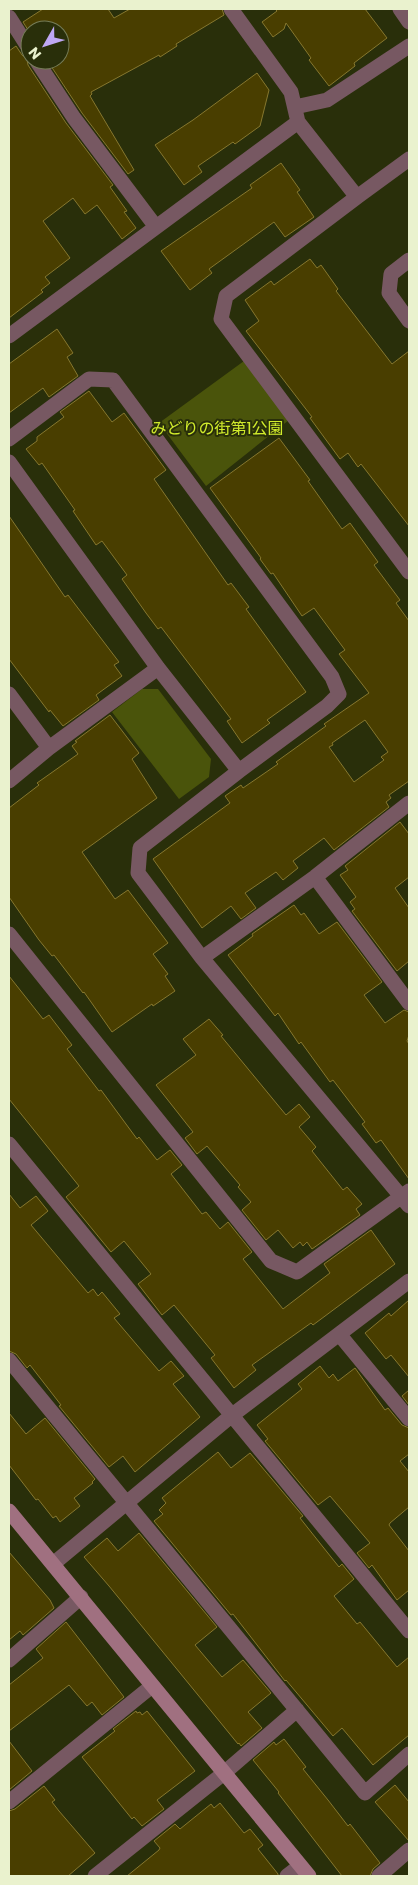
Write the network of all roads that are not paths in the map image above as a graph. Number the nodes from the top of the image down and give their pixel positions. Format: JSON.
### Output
{"nodes":[{"id":1,"x":231,"y":9,"type":"edge"},
{"id":2,"x":400,"y":9,"type":"edge"},
{"id":3,"x":9,"y":17,"type":"edge"},
{"id":4,"x":409,"y":22,"type":"edge"},
{"id":5,"x":20,"y":34,"type":"edge"},
{"id":6,"x":409,"y":46,"type":"edge"},
{"id":7,"x":43,"y":70,"type":"edge"},
{"id":8,"x":297,"y":114,"type":"junction"},
{"id":9,"x":409,"y":160,"type":"edge"},
{"id":10,"x":356,"y":196,"type":"junction"},
{"id":11,"x":156,"y":228,"type":"junction"},
{"id":12,"x":409,"y":260,"type":"edge"},
{"id":13,"x":409,"y":321,"type":"edge"},
{"id":14,"x":9,"y":336,"type":"edge"},
{"id":15,"x":9,"y":439,"type":"edge"},
{"id":16,"x":9,"y":462,"type":"edge"},
{"id":17,"x":409,"y":572,"type":"edge"},
{"id":18,"x":158,"y":668,"type":"junction"},
{"id":19,"x":9,"y":694,"type":"edge"},
{"id":20,"x":49,"y":748,"type":"junction"},
{"id":21,"x":239,"y":771,"type":"junction"},
{"id":22,"x":9,"y":781,"type":"edge"},
{"id":23,"x":409,"y":804,"type":"edge"},
{"id":24,"x":315,"y":877,"type":"junction"},
{"id":25,"x":9,"y":934,"type":"edge"},
{"id":26,"x":202,"y":958,"type":"junction"},
{"id":27,"x":409,"y":1003,"type":"edge"},
{"id":28,"x":9,"y":1144,"type":"edge"},
{"id":29,"x":407,"y":1198,"type":"edge"},
{"id":30,"x":409,"y":1281,"type":"edge"},
{"id":31,"x":339,"y":1334,"type":"junction"},
{"id":32,"x":9,"y":1360,"type":"edge"},
{"id":33,"x":231,"y":1416,"type":"junction"},
{"id":34,"x":409,"y":1419,"type":"edge"},
{"id":35,"x":126,"y":1505,"type":"junction"},
{"id":36,"x":9,"y":1511,"type":"edge"},
{"id":37,"x":53,"y":1564,"type":"junction"},
{"id":38,"x":81,"y":1597,"type":"junction"},
{"id":39,"x":409,"y":1631,"type":"edge"},
{"id":40,"x":9,"y":1660,"type":"edge"},
{"id":41,"x":152,"y":1686,"type":"junction"},
{"id":42,"x":296,"y":1710,"type":"junction"},
{"id":43,"x":409,"y":1754,"type":"edge"},
{"id":44,"x":224,"y":1773,"type":"junction"},
{"id":45,"x":9,"y":1802,"type":"edge"},
{"id":46,"x":409,"y":1850,"type":"edge"},
{"id":47,"x":304,"y":1871,"type":"edge"},
{"id":48,"x":95,"y":1876,"type":"edge"},
{"id":49,"x":287,"y":1876,"type":"edge"},
{"id":50,"x":379,"y":1876,"type":"edge"}],
"edges":[{"from":1,"to":8,"type":"street"},
{"from":2,"to":4,"type":"street"},
{"from":3,"to":5,"type":"street"},
{"from":6,"to":8,"type":"street"},
{"from":7,"to":11,"type":"street"},
{"from":8,"to":10,"type":"street"},
{"from":8,"to":11,"type":"street"},
{"from":9,"to":10,"type":"street"},
{"from":10,"to":17,"type":"street"},
{"from":11,"to":14,"type":"street"},
{"from":12,"to":13,"type":"street"},
{"from":15,"to":21,"type":"street"},
{"from":16,"to":18,"type":"street"},
{"from":18,"to":20,"type":"street"},
{"from":18,"to":21,"type":"street"},
{"from":19,"to":20,"type":"street"},
{"from":20,"to":22,"type":"street"},
{"from":21,"to":26,"type":"street"},
{"from":23,"to":24,"type":"street"},
{"from":24,"to":26,"type":"street"},
{"from":24,"to":27,"type":"street"},
{"from":25,"to":29,"type":"street"},
{"from":26,"to":29,"type":"street"},
{"from":28,"to":33,"type":"street"},
{"from":30,"to":31,"type":"street"},
{"from":31,"to":33,"type":"street"},
{"from":31,"to":34,"type":"street"},
{"from":32,"to":35,"type":"street"},
{"from":33,"to":35,"type":"street"},
{"from":33,"to":39,"type":"street"},
{"from":35,"to":37,"type":"street"},
{"from":35,"to":42,"type":"street"},
{"from":36,"to":37,"type":"street"},
{"from":37,"to":38,"type":"street"},
{"from":38,"to":40,"type":"street"},
{"from":38,"to":41,"type":"street"},
{"from":41,"to":44,"type":"street"},
{"from":41,"to":45,"type":"street"},
{"from":42,"to":43,"type":"street"},
{"from":42,"to":44,"type":"street"},
{"from":44,"to":47,"type":"street"},
{"from":44,"to":48,"type":"street"},
{"from":46,"to":50,"type":"street"},
{"from":47,"to":49,"type":"street"}]}
